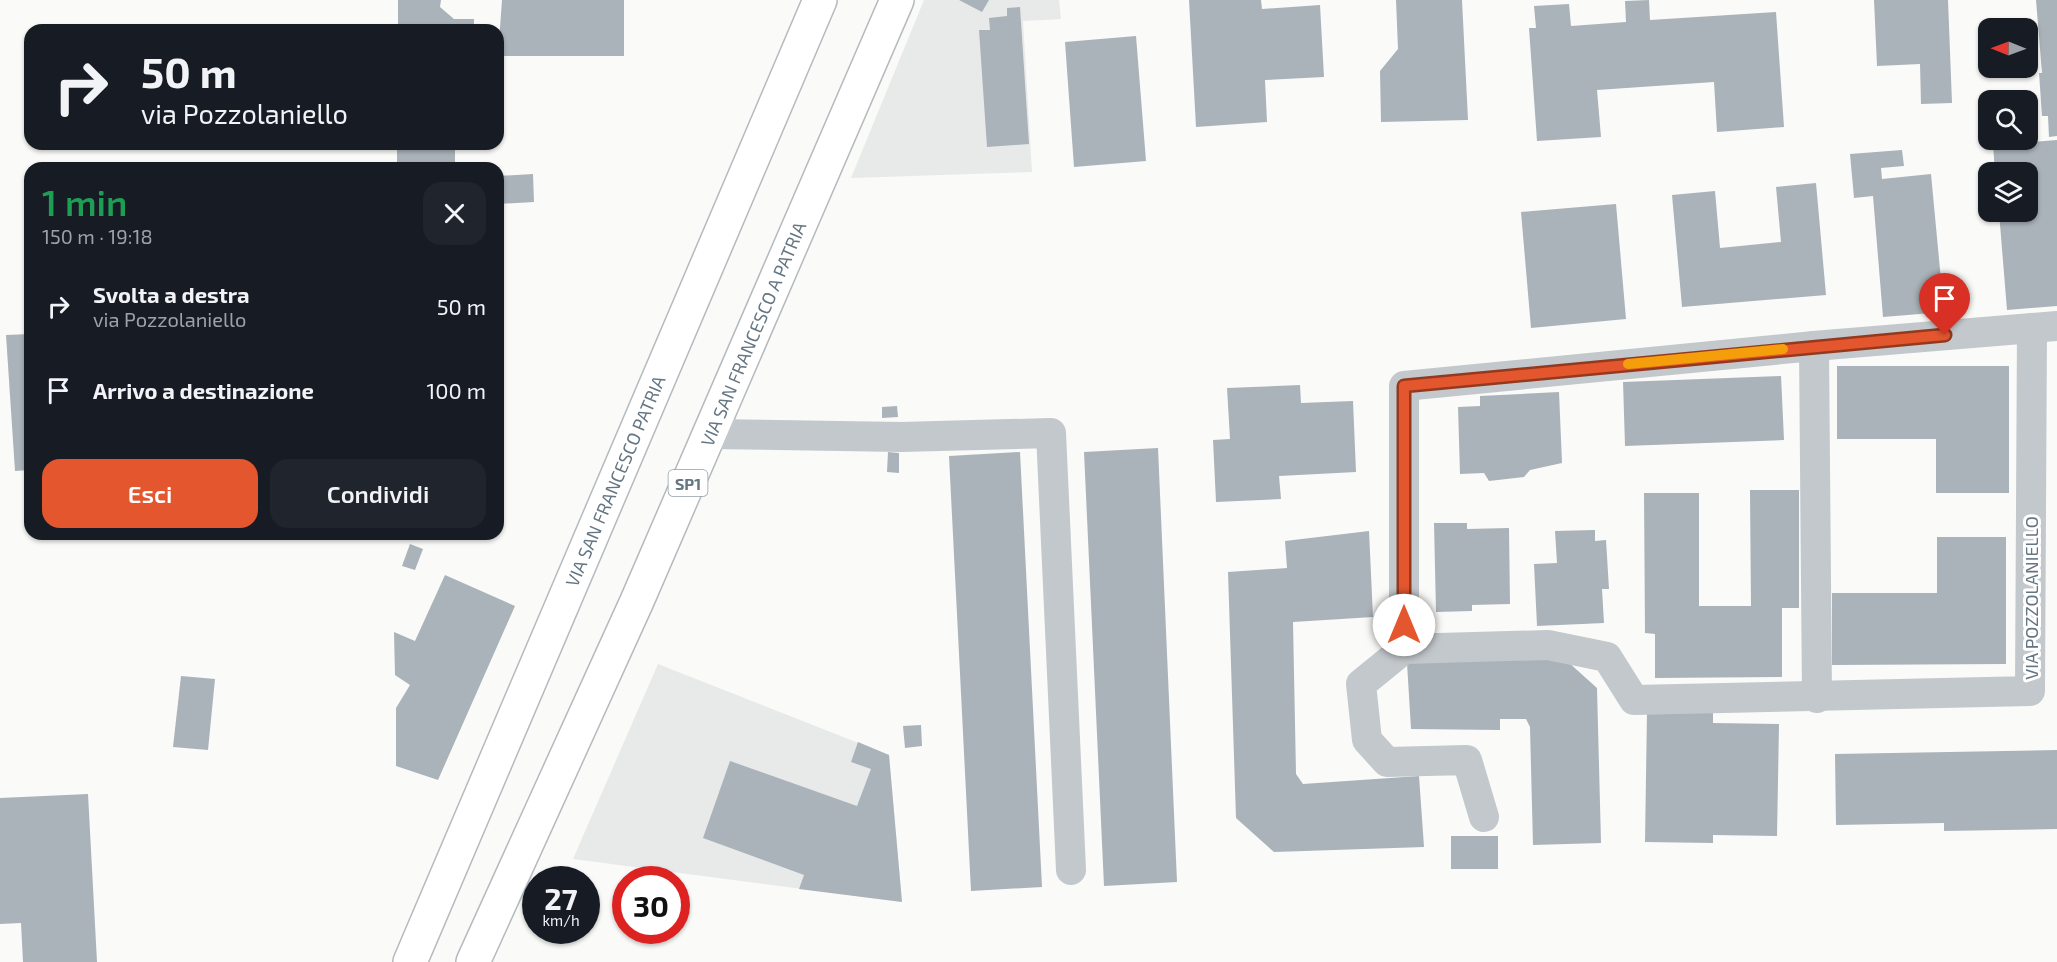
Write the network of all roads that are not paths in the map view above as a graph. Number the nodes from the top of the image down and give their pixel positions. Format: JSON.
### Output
{"nodes":[{"id":1,"x":820,"y":0,"type":"edge"},
{"id":2,"x":897,"y":0,"type":"edge"},
{"id":3,"x":2044,"y":327,"type":"edge"},
{"id":4,"x":1814,"y":346,"type":"junction"},
{"id":5,"x":710,"y":434,"type":"junction"},
{"id":6,"x":1404,"y":649,"type":"junction"},
{"id":7,"x":1817,"y":698,"type":"junction"},
{"id":8,"x":1484,"y":817,"type":"dead end"},
{"id":9,"x":1071,"y":870,"type":"dead end"},
{"id":10,"x":410,"y":962,"type":"edge"},
{"id":11,"x":473,"y":962,"type":"edge"}],
"edges":[{"from":1,"to":10,"type":"main road","name":"VIA SAN FRANCESCO PATRIA"},
{"from":2,"to":5,"type":"main road","name":"VIA SAN FRANCESCO A PATRIA","number":"SP1"},
{"from":3,"to":4,"type":"street","name":"VIA POZZOLANIELLO"},
{"from":3,"to":7,"type":"street","name":"VIA POZZOLANIELLO"},
{"from":4,"to":6,"type":"street","name":"VIA POZZOLANIELLO"},
{"from":4,"to":7,"type":"street"},
{"from":5,"to":9,"type":"street"},
{"from":5,"to":11,"type":"main road","name":"VIA SAN FRANCESCO A PATRIA","number":"SP1"},
{"from":6,"to":7,"type":"street","name":"VIA POZZOLANIELLO"},
{"from":6,"to":8,"type":"street"}]}
